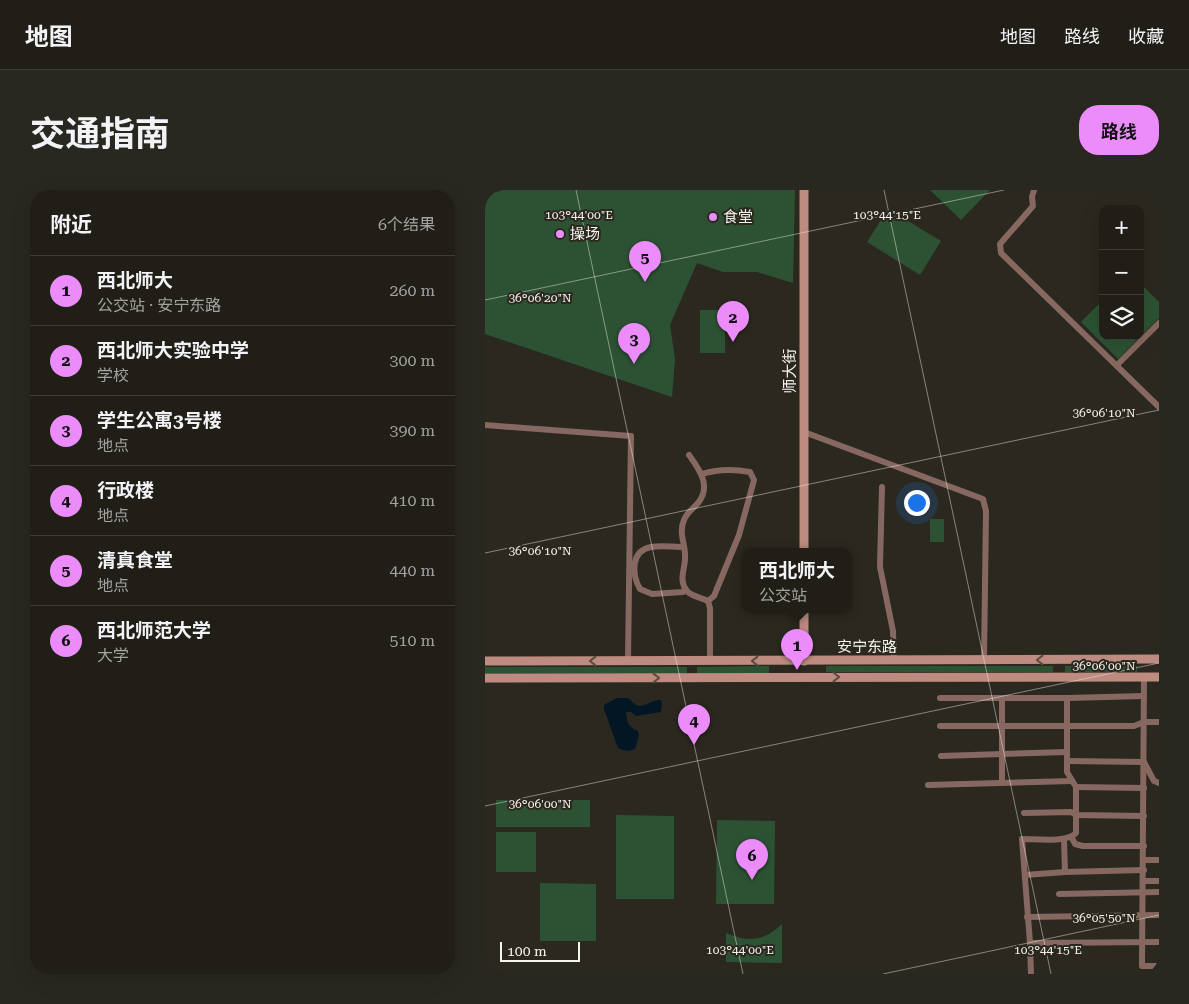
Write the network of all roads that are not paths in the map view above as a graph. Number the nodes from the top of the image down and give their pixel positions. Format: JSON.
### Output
{"nodes":[{"id":1,"x":804,"y":190,"type":"edge"},
{"id":2,"x":1034,"y":190,"type":"edge"},
{"id":3,"x":1159,"y":323,"type":"edge"},
{"id":4,"x":1117,"y":365,"type":"junction"},
{"id":5,"x":1159,"y":407,"type":"edge"},
{"id":6,"x":485,"y":425,"type":"edge"},
{"id":7,"x":804,"y":432,"type":"junction"},
{"id":8,"x":689,"y":455,"type":"dead end"},
{"id":9,"x":702,"y":474,"type":"junction"},
{"id":10,"x":881,"y":487,"type":"dead end"},
{"id":11,"x":683,"y":547,"type":"junction"},
{"id":12,"x":804,"y":548,"type":"edge"},
{"id":13,"x":685,"y":589,"type":"junction"},
{"id":14,"x":708,"y":601,"type":"junction"},
{"id":15,"x":804,"y":613,"type":"edge"},
{"id":16,"x":1159,"y":659,"type":"edge"},
{"id":17,"x":894,"y":660,"type":"junction"},
{"id":18,"x":985,"y":660,"type":"junction"},
{"id":19,"x":485,"y":661,"type":"edge"},
{"id":20,"x":542,"y":661,"type":"junction"},
{"id":21,"x":628,"y":661,"type":"junction"},
{"id":22,"x":710,"y":661,"type":"junction"},
{"id":23,"x":804,"y":661,"type":"junction"},
{"id":24,"x":1144,"y":676,"type":"junction"},
{"id":25,"x":1159,"y":677,"type":"edge"},
{"id":26,"x":485,"y":678,"type":"edge"},
{"id":27,"x":542,"y":678,"type":"junction"},
{"id":28,"x":1144,"y":696,"type":"junction"},
{"id":29,"x":940,"y":698,"type":"dead end"},
{"id":30,"x":1002,"y":698,"type":"junction"},
{"id":31,"x":1067,"y":698,"type":"junction"},
{"id":32,"x":1144,"y":722,"type":"junction"},
{"id":33,"x":1159,"y":722,"type":"edge"},
{"id":34,"x":940,"y":726,"type":"dead end"},
{"id":35,"x":1002,"y":726,"type":"junction"},
{"id":36,"x":1067,"y":726,"type":"junction"},
{"id":37,"x":1067,"y":752,"type":"junction"},
{"id":38,"x":1002,"y":754,"type":"junction"},
{"id":39,"x":941,"y":756,"type":"dead end"},
{"id":40,"x":1067,"y":761,"type":"junction"},
{"id":41,"x":1144,"y":762,"type":"junction"},
{"id":42,"x":1072,"y":781,"type":"junction"},
{"id":43,"x":1002,"y":782,"type":"junction"},
{"id":44,"x":1159,"y":783,"type":"edge"},
{"id":45,"x":928,"y":784,"type":"dead end"},
{"id":46,"x":1076,"y":787,"type":"junction"},
{"id":47,"x":1144,"y":788,"type":"junction"},
{"id":48,"x":1024,"y":813,"type":"dead end"},
{"id":49,"x":1076,"y":815,"type":"junction"},
{"id":50,"x":1144,"y":816,"type":"junction"},
{"id":51,"x":1072,"y":838,"type":"junction"},
{"id":52,"x":1064,"y":839,"type":"junction"},
{"id":53,"x":1144,"y":846,"type":"junction"},
{"id":54,"x":1144,"y":860,"type":"junction"},
{"id":55,"x":1159,"y":860,"type":"edge"},
{"id":56,"x":1143,"y":870,"type":"junction"},
{"id":57,"x":1065,"y":872,"type":"junction"},
{"id":58,"x":1025,"y":875,"type":"junction"},
{"id":59,"x":1143,"y":881,"type":"junction"},
{"id":60,"x":1159,"y":881,"type":"edge"},
{"id":61,"x":1143,"y":892,"type":"junction"},
{"id":62,"x":1159,"y":892,"type":"edge"},
{"id":63,"x":1059,"y":894,"type":"dead end"},
{"id":64,"x":1143,"y":914,"type":"junction"},
{"id":65,"x":1159,"y":915,"type":"edge"},
{"id":66,"x":1027,"y":917,"type":"junction"},
{"id":67,"x":1143,"y":942,"type":"junction"},
{"id":68,"x":1159,"y":942,"type":"edge"},
{"id":69,"x":1030,"y":943,"type":"junction"},
{"id":70,"x":1159,"y":966,"type":"edge"},
{"id":71,"x":1031,"y":974,"type":"edge"}],
"edges":[{"from":1,"to":7,"type":"main road","name":"师大街"},
{"from":2,"to":4,"type":"street"},
{"from":3,"to":4,"type":"street"},
{"from":4,"to":5,"type":"street"},
{"from":6,"to":21,"type":"street"},
{"from":7,"to":12,"type":"main road","name":"师大街"},
{"from":7,"to":18,"type":"street"},
{"from":8,"to":9,"type":"street"},
{"from":9,"to":11,"type":"street"},
{"from":9,"to":14,"type":"street"},
{"from":10,"to":17,"type":"street"},
{"from":11,"to":13,"type":"street"},
{"from":11,"to":13,"type":"street"},
{"from":13,"to":14,"type":"street"},
{"from":14,"to":22,"type":"street"},
{"from":15,"to":23,"type":"main road"},
{"from":16,"to":18,"type":"main road","name":"安宁东路","one_way":true},
{"from":17,"to":18,"type":"main road","name":"安宁东路"},
{"from":17,"to":23,"type":"main road","name":"安宁东路"},
{"from":19,"to":20,"type":"main road","name":"安宁东路"},
{"from":21,"to":20,"type":"main road","name":"安宁东路","one_way":true},
{"from":20,"to":27,"type":"main road"},
{"from":21,"to":22,"type":"main road","name":"安宁东路"},
{"from":23,"to":22,"type":"main road","name":"安宁东路","one_way":true},
{"from":24,"to":25,"type":"main road","name":"安宁东路"},
{"from":27,"to":24,"type":"main road","name":"安宁东路","one_way":true},
{"from":24,"to":28,"type":"street"},
{"from":26,"to":27,"type":"main road","name":"安宁东路"},
{"from":28,"to":31,"type":"street"},
{"from":28,"to":32,"type":"street"},
{"from":29,"to":30,"type":"street"},
{"from":30,"to":31,"type":"street"},
{"from":30,"to":35,"type":"street"},
{"from":31,"to":36,"type":"street"},
{"from":32,"to":33,"type":"street"},
{"from":32,"to":36,"type":"street"},
{"from":32,"to":41,"type":"street"},
{"from":34,"to":35,"type":"street"},
{"from":35,"to":36,"type":"street"},
{"from":35,"to":38,"type":"street"},
{"from":36,"to":37,"type":"street"},
{"from":37,"to":38,"type":"street"},
{"from":37,"to":40,"type":"street"},
{"from":38,"to":39,"type":"street"},
{"from":38,"to":43,"type":"street"},
{"from":40,"to":41,"type":"street"},
{"from":40,"to":42,"type":"street"},
{"from":41,"to":44,"type":"street"},
{"from":41,"to":47,"type":"street"},
{"from":42,"to":43,"type":"street"},
{"from":42,"to":46,"type":"street"},
{"from":43,"to":45,"type":"street"},
{"from":46,"to":47,"type":"street"},
{"from":46,"to":49,"type":"street"},
{"from":47,"to":50,"type":"street"},
{"from":48,"to":49,"type":"street"},
{"from":49,"to":50,"type":"street"},
{"from":49,"to":51,"type":"street"},
{"from":50,"to":53,"type":"street"},
{"from":51,"to":52,"type":"street"},
{"from":51,"to":53,"type":"street"},
{"from":52,"to":57,"type":"street"},
{"from":52,"to":58,"type":"street"},
{"from":53,"to":54,"type":"street"},
{"from":54,"to":55,"type":"street"},
{"from":54,"to":56,"type":"street"},
{"from":56,"to":57,"type":"street"},
{"from":56,"to":59,"type":"street"},
{"from":57,"to":58,"type":"street"},
{"from":58,"to":66,"type":"street"},
{"from":59,"to":60,"type":"street"},
{"from":59,"to":61,"type":"street"},
{"from":61,"to":62,"type":"street"},
{"from":61,"to":63,"type":"street"},
{"from":61,"to":64,"type":"street"},
{"from":64,"to":65,"type":"street"},
{"from":64,"to":66,"type":"street"},
{"from":64,"to":67,"type":"street"},
{"from":66,"to":69,"type":"street"},
{"from":67,"to":68,"type":"street"},
{"from":67,"to":69,"type":"street"},
{"from":67,"to":70,"type":"street"},
{"from":69,"to":71,"type":"street"}]}
